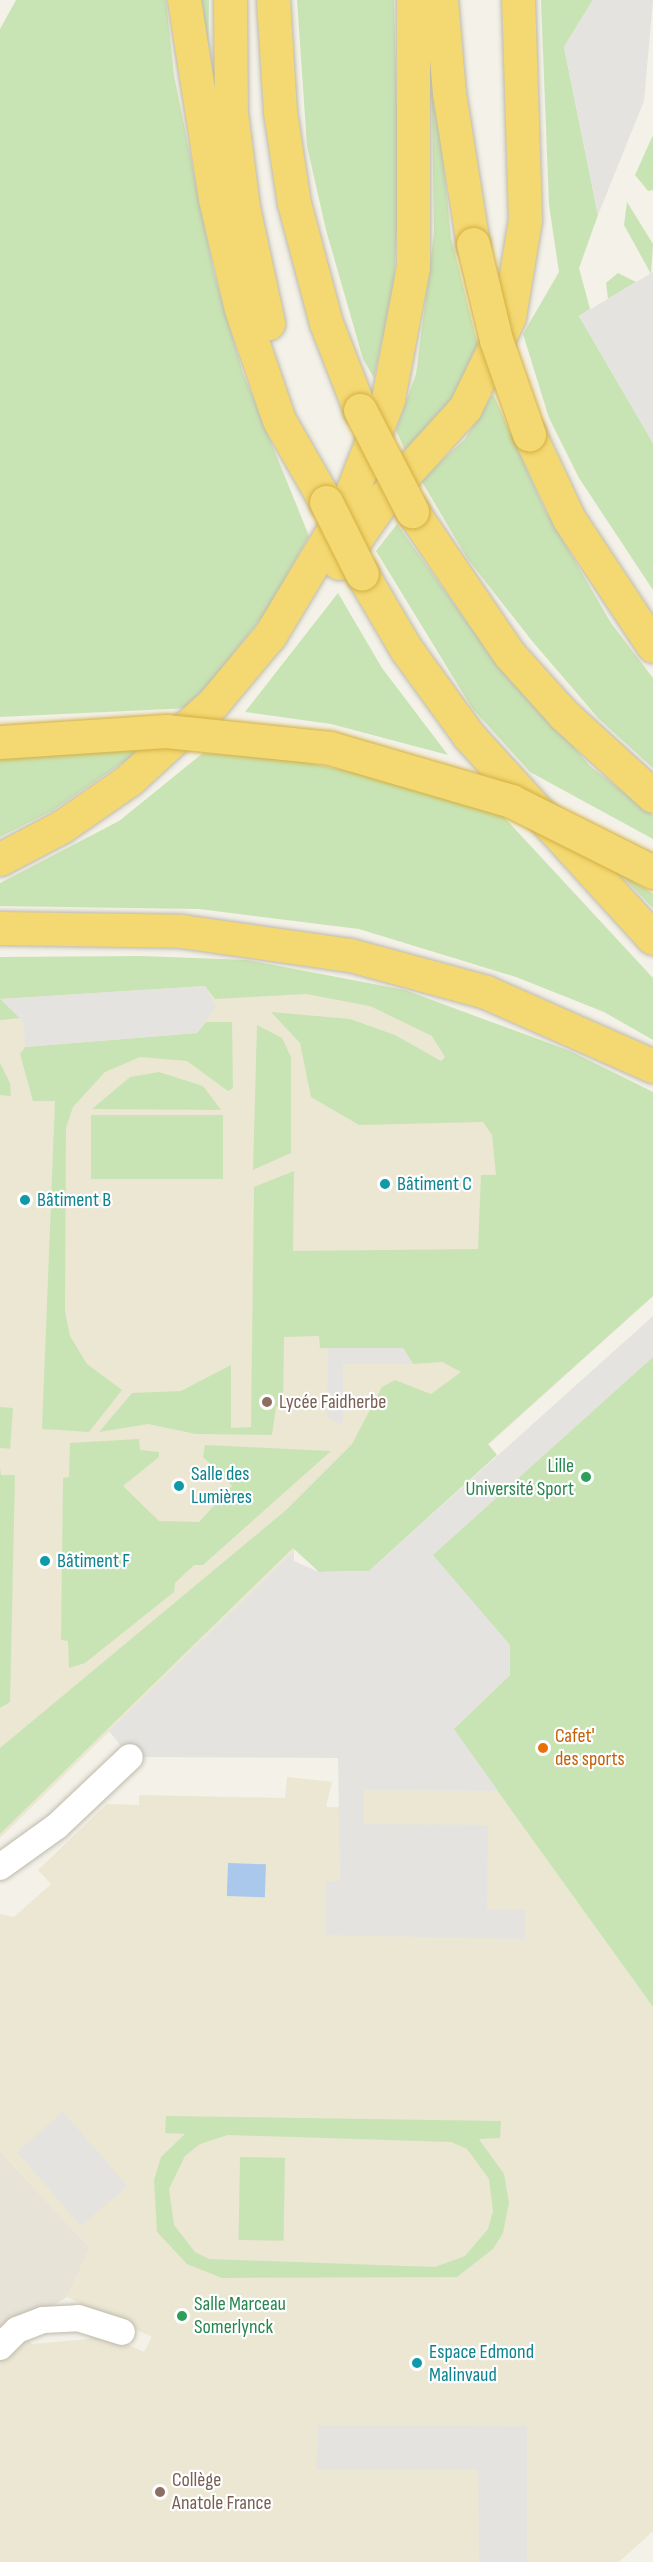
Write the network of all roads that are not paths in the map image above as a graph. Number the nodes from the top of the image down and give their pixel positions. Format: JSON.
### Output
{"nodes":[{"id":1,"x":184,"y":0,"type":"edge"},
{"id":2,"x":230,"y":0,"type":"edge"},
{"id":3,"x":273,"y":0,"type":"edge"},
{"id":4,"x":413,"y":0,"type":"edge"},
{"id":5,"x":441,"y":0,"type":"edge"},
{"id":6,"x":458,"y":0,"type":"edge"},
{"id":7,"x":518,"y":0,"type":"edge"},
{"id":8,"x":473,"y":244,"type":"junction"},
{"id":9,"x":326,"y":502,"type":"junction"},
{"id":10,"x":270,"y":635,"type":"junction"},
{"id":11,"x":653,"y":646,"type":"edge"},
{"id":12,"x":0,"y":742,"type":"edge"},
{"id":13,"x":653,"y":796,"type":"edge"},
{"id":14,"x":0,"y":858,"type":"edge"},
{"id":15,"x":653,"y":872,"type":"edge"},
{"id":16,"x":0,"y":928,"type":"edge"},
{"id":17,"x":653,"y":938,"type":"edge"},
{"id":18,"x":653,"y":1066,"type":"edge"},
{"id":19,"x":130,"y":1757,"type":"dead end"},
{"id":20,"x":0,"y":1867,"type":"edge"},
{"id":21,"x":122,"y":2332,"type":"dead end"},
{"id":22,"x":0,"y":2347,"type":"edge"}],
"edges":[{"from":1,"to":9,"type":"highway"},
{"from":2,"to":9,"type":"highway"},
{"from":3,"to":13,"type":"highway","bridge":true},
{"from":4,"to":10,"type":"highway"},
{"from":5,"to":8,"type":"highway"},
{"from":6,"to":8,"type":"highway"},
{"from":7,"to":10,"type":"highway"},
{"from":8,"to":11,"type":"highway","bridge":true},
{"from":9,"to":17,"type":"highway","bridge":true},
{"from":10,"to":14,"type":"highway"},
{"from":12,"to":15,"type":"highway","bridge":true},
{"from":16,"to":18,"type":"highway"},
{"from":19,"to":20,"type":"street"},
{"from":21,"to":22,"type":"street"}]}
